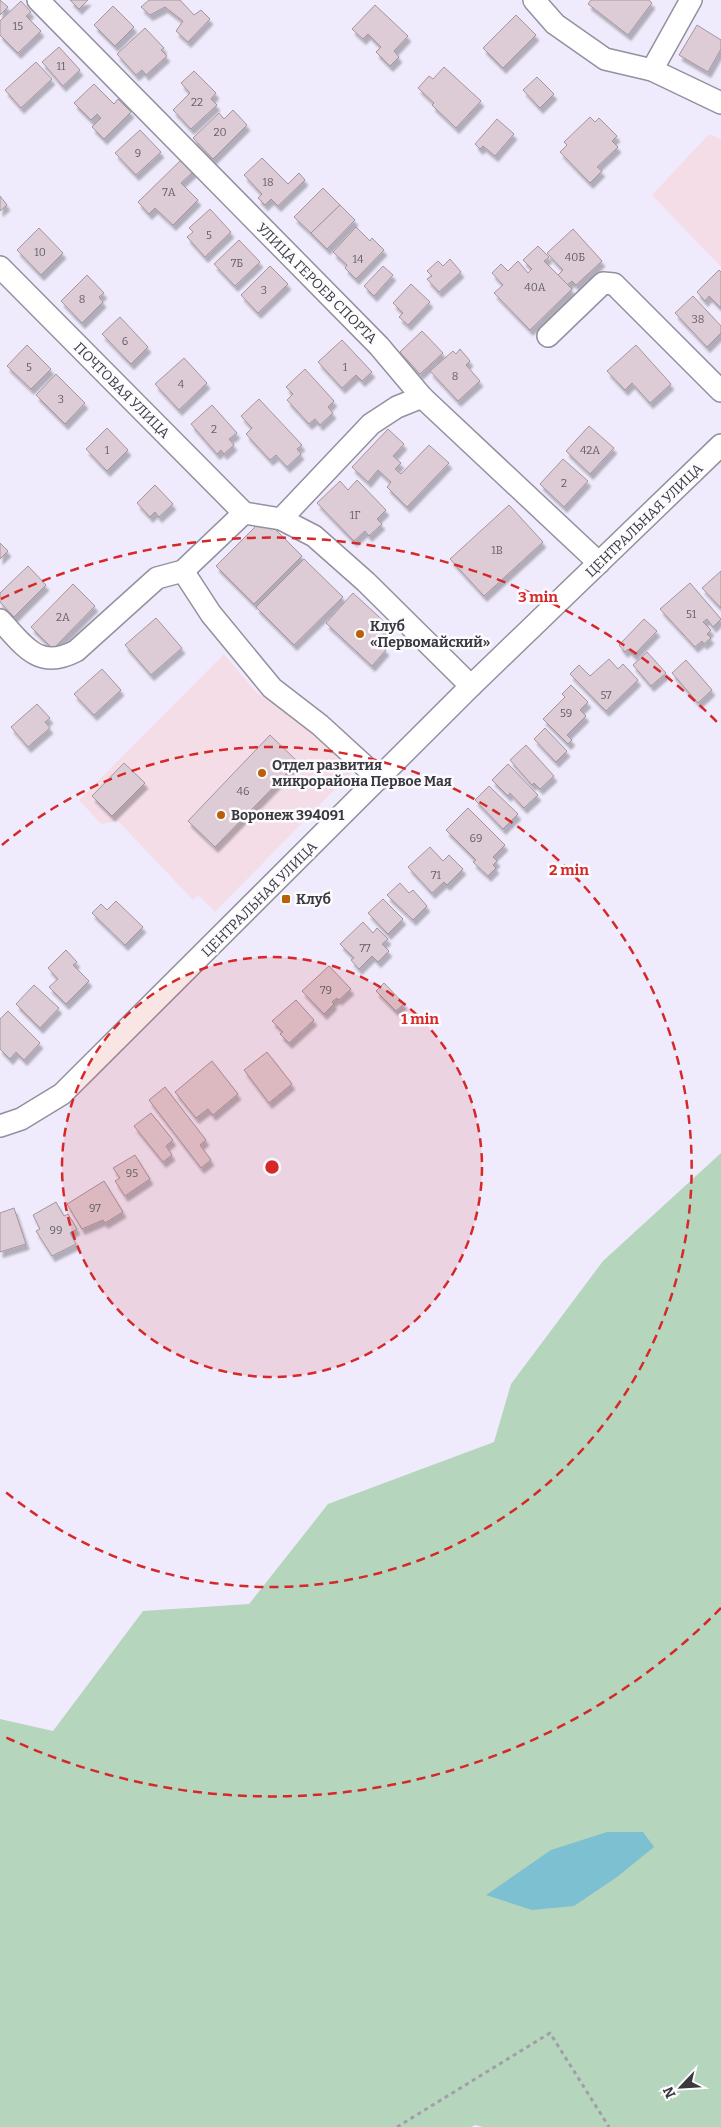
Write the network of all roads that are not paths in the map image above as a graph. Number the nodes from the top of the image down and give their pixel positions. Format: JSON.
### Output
{"nodes":[{"id":1,"x":38,"y":0,"type":"edge"},
{"id":2,"x":534,"y":0,"type":"edge"},
{"id":3,"x":691,"y":0,"type":"edge"},
{"id":4,"x":652,"y":70,"type":"junction"},
{"id":5,"x":721,"y":103,"type":"edge"},
{"id":6,"x":0,"y":267,"type":"edge"},
{"id":7,"x":548,"y":336,"type":"dead end"},
{"id":8,"x":721,"y":391,"type":"edge"},
{"id":9,"x":422,"y":397,"type":"junction"},
{"id":10,"x":721,"y":445,"type":"edge"},
{"id":11,"x":244,"y":513,"type":"junction"},
{"id":12,"x":280,"y":519,"type":"junction"},
{"id":13,"x":599,"y":563,"type":"junction"},
{"id":14,"x":183,"y":570,"type":"junction"},
{"id":15,"x":0,"y":620,"type":"edge"},
{"id":16,"x":471,"y":686,"type":"junction"},
{"id":17,"x":379,"y":779,"type":"junction"},
{"id":18,"x":0,"y":1126,"type":"edge"}],
"edges":[{"from":1,"to":9,"type":"street","name":"УЛИЦА ГЕРОЕВ СПОРТА"},
{"from":2,"to":4,"type":"street"},
{"from":3,"to":4,"type":"street"},
{"from":4,"to":5,"type":"street"},
{"from":6,"to":11,"type":"street","name":"ПОЧТОВАЯ УЛИЦА"},
{"from":7,"to":8,"type":"street"},
{"from":9,"to":12,"type":"street"},
{"from":9,"to":13,"type":"street","name":"УЛИЦА ГЕРОЕВ СПОРТА"},
{"from":10,"to":13,"type":"street","name":"ЦЕНТРАЛЬНАЯ УЛИЦА"},
{"from":11,"to":12,"type":"street"},
{"from":11,"to":14,"type":"street"},
{"from":12,"to":16,"type":"street"},
{"from":13,"to":16,"type":"street","name":"ЦЕНТРАЛЬНАЯ УЛИЦА"},
{"from":14,"to":15,"type":"street"},
{"from":14,"to":17,"type":"street"},
{"from":16,"to":17,"type":"street","name":"ЦЕНТРАЛЬНАЯ УЛИЦА"},
{"from":17,"to":18,"type":"street","name":"ЦЕНТРАЛЬНАЯ УЛИЦА"}]}
